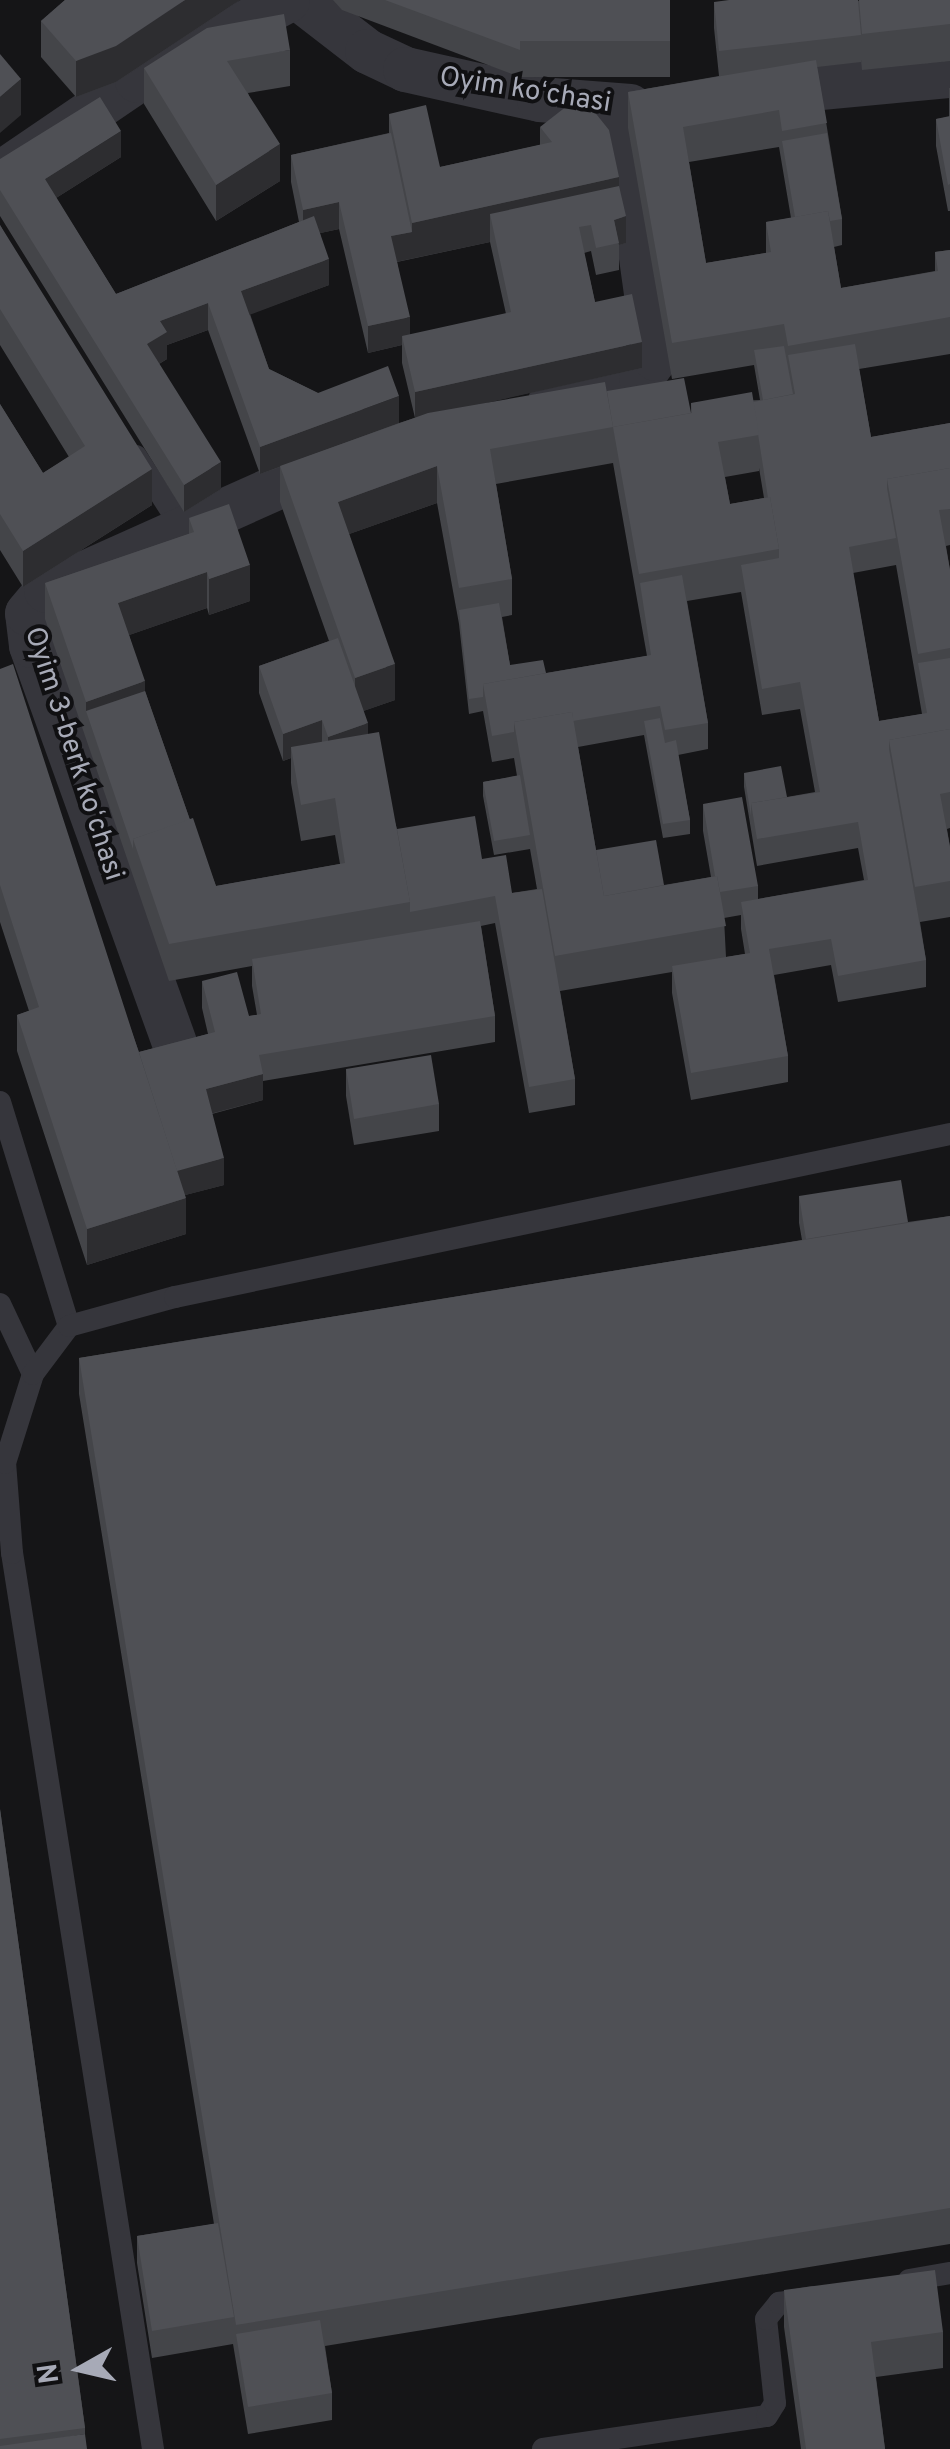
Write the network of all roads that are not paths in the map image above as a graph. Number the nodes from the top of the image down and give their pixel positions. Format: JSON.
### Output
{"nodes":[{"id":1,"x":286,"y":0,"type":"edge"},
{"id":2,"x":301,"y":0,"type":"edge"},
{"id":3,"x":950,"y":74,"type":"edge"},
{"id":4,"x":620,"y":107,"type":"junction"},
{"id":5,"x":0,"y":173,"type":"edge"},
{"id":6,"x":505,"y":413,"type":"edge"},
{"id":7,"x":128,"y":442,"type":"edge"},
{"id":8,"x":377,"y":447,"type":"edge"},
{"id":9,"x":180,"y":526,"type":"junction"},
{"id":10,"x":176,"y":1048,"type":"edge"},
{"id":11,"x":0,"y":1102,"type":"edge"},
{"id":12,"x":950,"y":1134,"type":"edge"},
{"id":13,"x":0,"y":1304,"type":"edge"},
{"id":14,"x":69,"y":1326,"type":"junction"},
{"id":15,"x":34,"y":1374,"type":"junction"},
{"id":16,"x":6,"y":1554,"type":"edge"},
{"id":17,"x":950,"y":2274,"type":"edge"},
{"id":18,"x":893,"y":2283,"type":"edge"},
{"id":19,"x":836,"y":2293,"type":"edge"},
{"id":20,"x":153,"y":2449,"type":"edge"},
{"id":21,"x":543,"y":2449,"type":"edge"}],
"edges":[{"from":1,"to":5,"type":"street"},
{"from":2,"to":4,"type":"street","name":"Oyim koʻchasi"},
{"from":3,"to":4,"type":"street","name":"Oyim koʻchasi"},
{"from":4,"to":6,"type":"street"},
{"from":7,"to":9,"type":"lane"},
{"from":8,"to":9,"type":"street","name":"Oyim 3-berk koʻchasi"},
{"from":9,"to":10,"type":"street","name":"Oyim 3-berk koʻchasi"},
{"from":11,"to":14,"type":"lane"},
{"from":12,"to":14,"type":"lane"},
{"from":13,"to":15,"type":"lane"},
{"from":14,"to":15,"type":"lane"},
{"from":15,"to":16,"type":"lane"},
{"from":16,"to":20,"type":"lane"},
{"from":17,"to":18,"type":"lane"},
{"from":19,"to":21,"type":"lane"}]}
